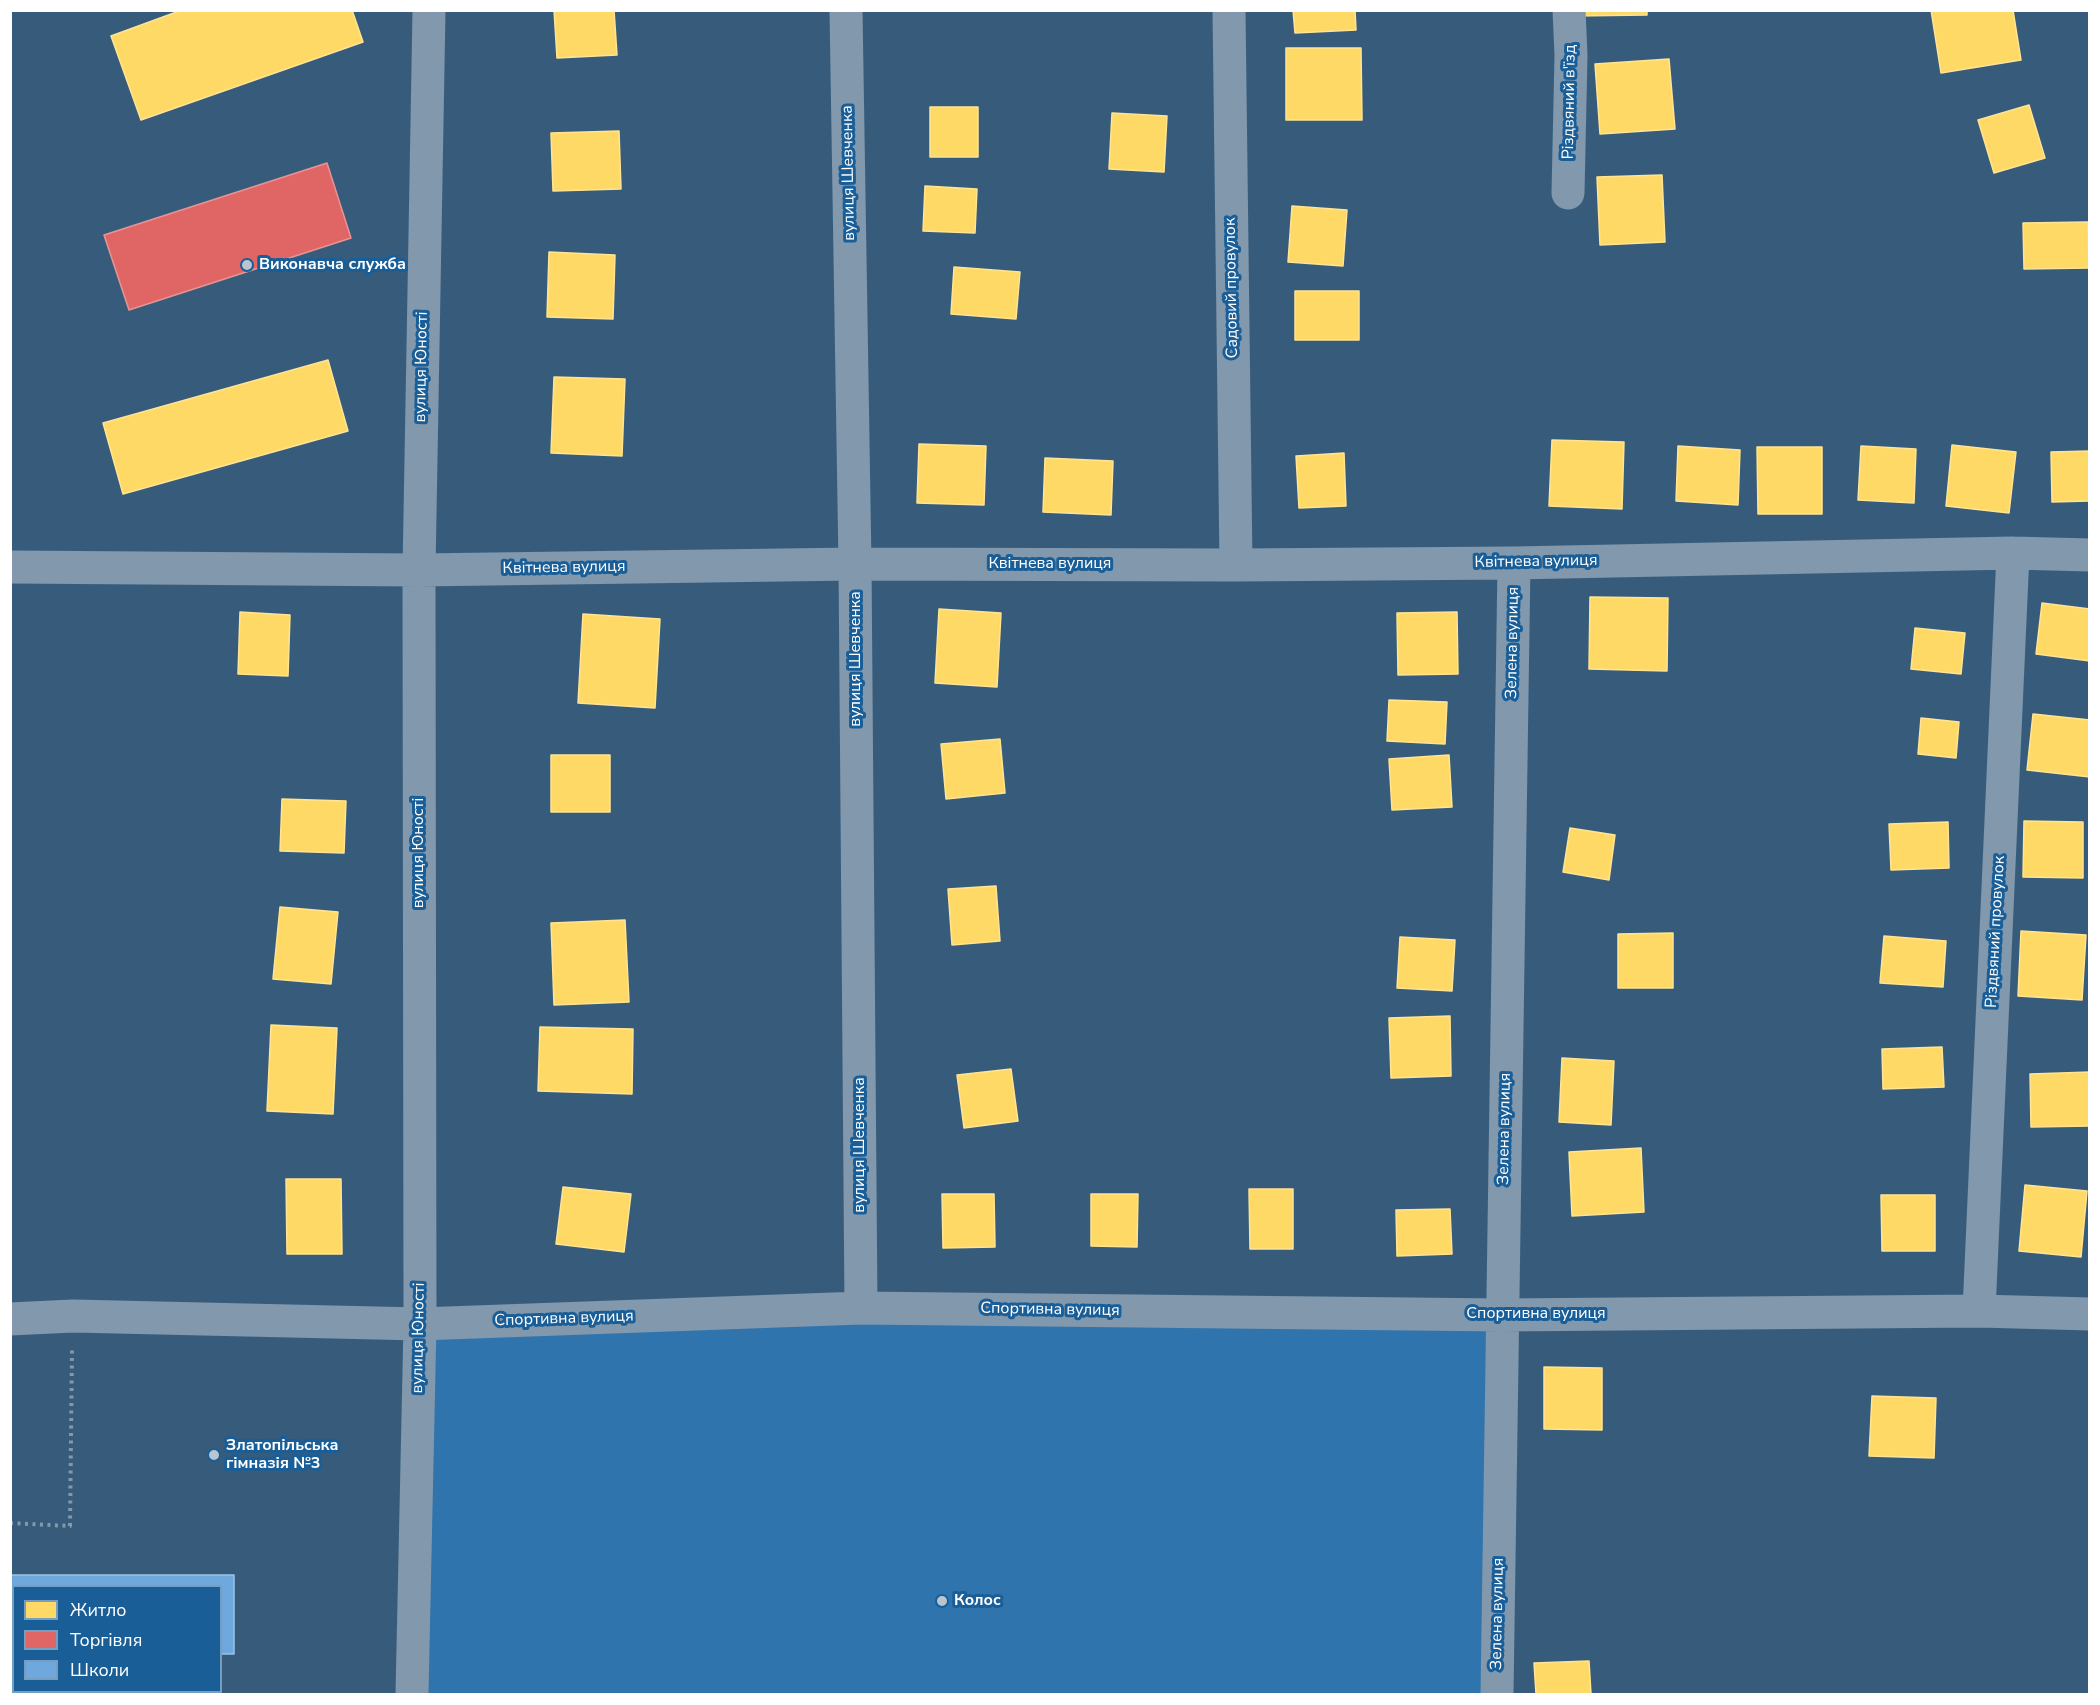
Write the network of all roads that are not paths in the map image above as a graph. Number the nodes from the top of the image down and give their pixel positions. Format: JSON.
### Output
{"nodes":[{"id":1,"x":429,"y":10,"type":"edge"},
{"id":2,"x":846,"y":10,"type":"edge"},
{"id":3,"x":1229,"y":10,"type":"edge"},
{"id":4,"x":1569,"y":10,"type":"edge"},
{"id":5,"x":1568,"y":194,"type":"dead end"},
{"id":6,"x":2013,"y":553,"type":"junction"},
{"id":7,"x":2090,"y":555,"type":"edge"},
{"id":8,"x":1514,"y":562,"type":"junction"},
{"id":9,"x":855,"y":564,"type":"junction"},
{"id":10,"x":1236,"y":565,"type":"junction"},
{"id":11,"x":10,"y":567,"type":"edge"},
{"id":12,"x":419,"y":570,"type":"junction"},
{"id":13,"x":861,"y":1308,"type":"junction"},
{"id":14,"x":1979,"y":1311,"type":"junction"},
{"id":15,"x":2090,"y":1314,"type":"edge"},
{"id":16,"x":1502,"y":1315,"type":"junction"},
{"id":17,"x":10,"y":1319,"type":"edge"},
{"id":18,"x":420,"y":1324,"type":"junction"},
{"id":19,"x":412,"y":1695,"type":"edge"},
{"id":20,"x":1497,"y":1695,"type":"edge"}],
"edges":[{"from":1,"to":12,"type":"street","name":"вулиця Юності"},
{"from":2,"to":9,"type":"street","name":"вулиця Шевченка"},
{"from":3,"to":10,"type":"street","name":"Садовий провулок"},
{"from":4,"to":5,"type":"street","name":"Різдвяний в'їзд"},
{"from":6,"to":7,"type":"street","name":"Квітнева вулиця"},
{"from":6,"to":8,"type":"street","name":"Квітнева вулиця"},
{"from":6,"to":14,"type":"street","name":"Різдвяний провулок"},
{"from":8,"to":10,"type":"street","name":"Квітнева вулиця"},
{"from":8,"to":16,"type":"street","name":"Зелена вулиця"},
{"from":9,"to":10,"type":"street","name":"Квітнева вулиця"},
{"from":9,"to":12,"type":"street","name":"Квітнева вулиця"},
{"from":9,"to":13,"type":"street","name":"вулиця Шевченка"},
{"from":11,"to":12,"type":"street","name":"Квітнева вулиця"},
{"from":12,"to":18,"type":"street","name":"вулиця Юності"},
{"from":13,"to":16,"type":"street","name":"Спортивна вулиця"},
{"from":13,"to":18,"type":"street","name":"Спортивна вулиця"},
{"from":14,"to":15,"type":"street","name":"Спортивна вулиця"},
{"from":14,"to":16,"type":"street","name":"Спортивна вулиця"},
{"from":16,"to":20,"type":"street","name":"Зелена вулиця"},
{"from":17,"to":18,"type":"street","name":"Спортивна вулиця"},
{"from":18,"to":19,"type":"street","name":"вулиця Юності"}]}
